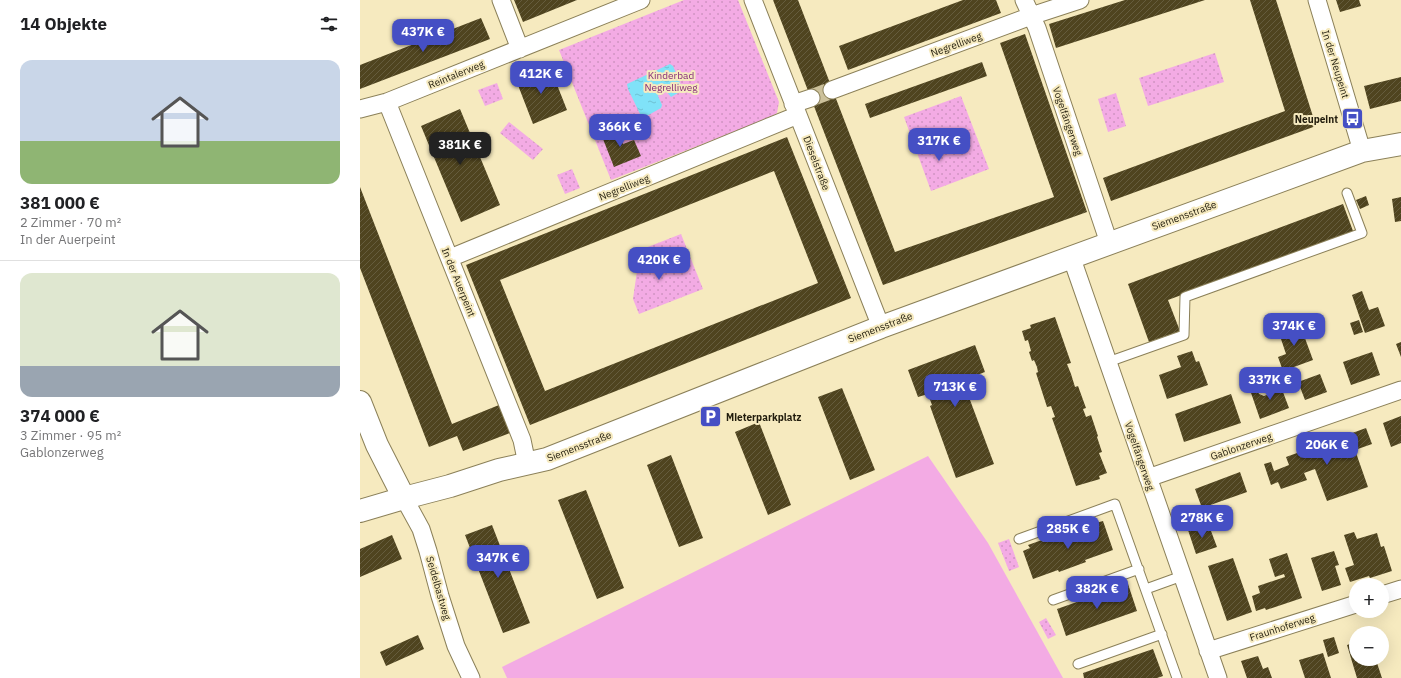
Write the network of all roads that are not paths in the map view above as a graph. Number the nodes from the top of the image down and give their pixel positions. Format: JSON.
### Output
{"nodes":[{"id":1,"x":501,"y":0,"type":"edge"},
{"id":2,"x":641,"y":0,"type":"edge"},
{"id":3,"x":753,"y":0,"type":"edge"},
{"id":4,"x":1024,"y":0,"type":"edge"},
{"id":5,"x":1080,"y":0,"type":"edge"},
{"id":6,"x":1317,"y":0,"type":"edge"},
{"id":7,"x":1031,"y":16,"type":"junction"},
{"id":8,"x":520,"y":49,"type":"junction"},
{"id":9,"x":832,"y":90,"type":"tunnel mouth"},
{"id":10,"x":811,"y":98,"type":"tunnel mouth"},
{"id":11,"x":387,"y":102,"type":"junction"},
{"id":12,"x":360,"y":109,"type":"edge"},
{"id":13,"x":796,"y":110,"type":"junction"},
{"id":14,"x":1401,"y":144,"type":"edge"},
{"id":15,"x":1362,"y":151,"type":"junction"},
{"id":16,"x":1347,"y":193,"type":"dead end"},
{"id":17,"x":1109,"y":243,"type":"junction"},
{"id":18,"x":1071,"y":256,"type":"junction"},
{"id":19,"x":450,"y":258,"type":"junction"},
{"id":20,"x":881,"y":326,"type":"junction"},
{"id":21,"x":1108,"y":362,"type":"junction"},
{"id":22,"x":1401,"y":390,"type":"edge"},
{"id":23,"x":360,"y":402,"type":"edge"},
{"id":24,"x":526,"y":464,"type":"junction"},
{"id":25,"x":1148,"y":478,"type":"junction"},
{"id":26,"x":404,"y":498,"type":"junction"},
{"id":27,"x":360,"y":512,"type":"edge"},
{"id":28,"x":1019,"y":539,"type":"dead end"},
{"id":29,"x":1139,"y":569,"type":"junction"},
{"id":30,"x":1182,"y":576,"type":"junction"},
{"id":31,"x":1146,"y":589,"type":"junction"},
{"id":32,"x":1401,"y":589,"type":"edge"},
{"id":33,"x":1389,"y":593,"type":"edge"},
{"id":34,"x":1053,"y":600,"type":"dead end"},
{"id":35,"x":1349,"y":606,"type":"edge"},
{"id":36,"x":1162,"y":634,"type":"junction"},
{"id":37,"x":1208,"y":651,"type":"junction"},
{"id":38,"x":1078,"y":664,"type":"dead end"},
{"id":39,"x":471,"y":678,"type":"edge"},
{"id":40,"x":1177,"y":678,"type":"edge"},
{"id":41,"x":1218,"y":678,"type":"edge"}],
"edges":[{"from":1,"to":8,"type":"street"},
{"from":2,"to":8,"type":"street","name":"Reintalerweg"},
{"from":3,"to":13,"type":"street","name":"Dieselstraße"},
{"from":4,"to":7,"type":"street","name":"Vogelfängerweg"},
{"from":5,"to":7,"type":"street","name":"Negrelliweg"},
{"from":6,"to":15,"type":"street","name":"In der Neupeint"},
{"from":7,"to":9,"type":"street","name":"Negrelliweg"},
{"from":7,"to":17,"type":"street","name":"Vogelfängerweg"},
{"from":8,"to":11,"type":"street","name":"Reintalerweg"},
{"from":10,"to":13,"type":"street","name":"Negrelliweg"},
{"from":11,"to":12,"type":"street","name":"Reintalerweg"},
{"from":11,"to":19,"type":"street","name":"In der Auerpeint"},
{"from":13,"to":19,"type":"street","name":"Negrelliweg"},
{"from":13,"to":20,"type":"street","name":"Dieselstraße"},
{"from":14,"to":15,"type":"street","name":"Siemensstraße"},
{"from":15,"to":17,"type":"street","name":"Siemensstraße"},
{"from":16,"to":21,"type":"lane"},
{"from":17,"to":18,"type":"street","name":"Siemensstraße"},
{"from":18,"to":20,"type":"street","name":"Siemensstraße"},
{"from":18,"to":21,"type":"street","name":"Vogelfängerweg"},
{"from":19,"to":24,"type":"street","name":"In der Auerpeint"},
{"from":20,"to":24,"type":"street","name":"Siemensstraße"},
{"from":21,"to":25,"type":"street","name":"Vogelfängerweg"},
{"from":22,"to":25,"type":"street","name":"Gablonzerweg"},
{"from":23,"to":26,"type":"street"},
{"from":24,"to":26,"type":"street","name":"Siemensstraße"},
{"from":25,"to":30,"type":"street","name":"Vogelfängerweg"},
{"from":26,"to":27,"type":"street","name":"Siemensstraße"},
{"from":26,"to":39,"type":"street","name":"Seidelbastweg"},
{"from":28,"to":29,"type":"lane"},
{"from":29,"to":31,"type":"lane"},
{"from":29,"to":34,"type":"lane"},
{"from":30,"to":31,"type":"lane"},
{"from":30,"to":37,"type":"street","name":"Vogelfängerweg"},
{"from":31,"to":36,"type":"lane"},
{"from":32,"to":33,"type":"street"},
{"from":35,"to":37,"type":"street","name":"Fraunhoferweg"},
{"from":36,"to":38,"type":"lane"},
{"from":36,"to":40,"type":"lane"},
{"from":37,"to":41,"type":"street","name":"Vogelfängerweg"}]}
